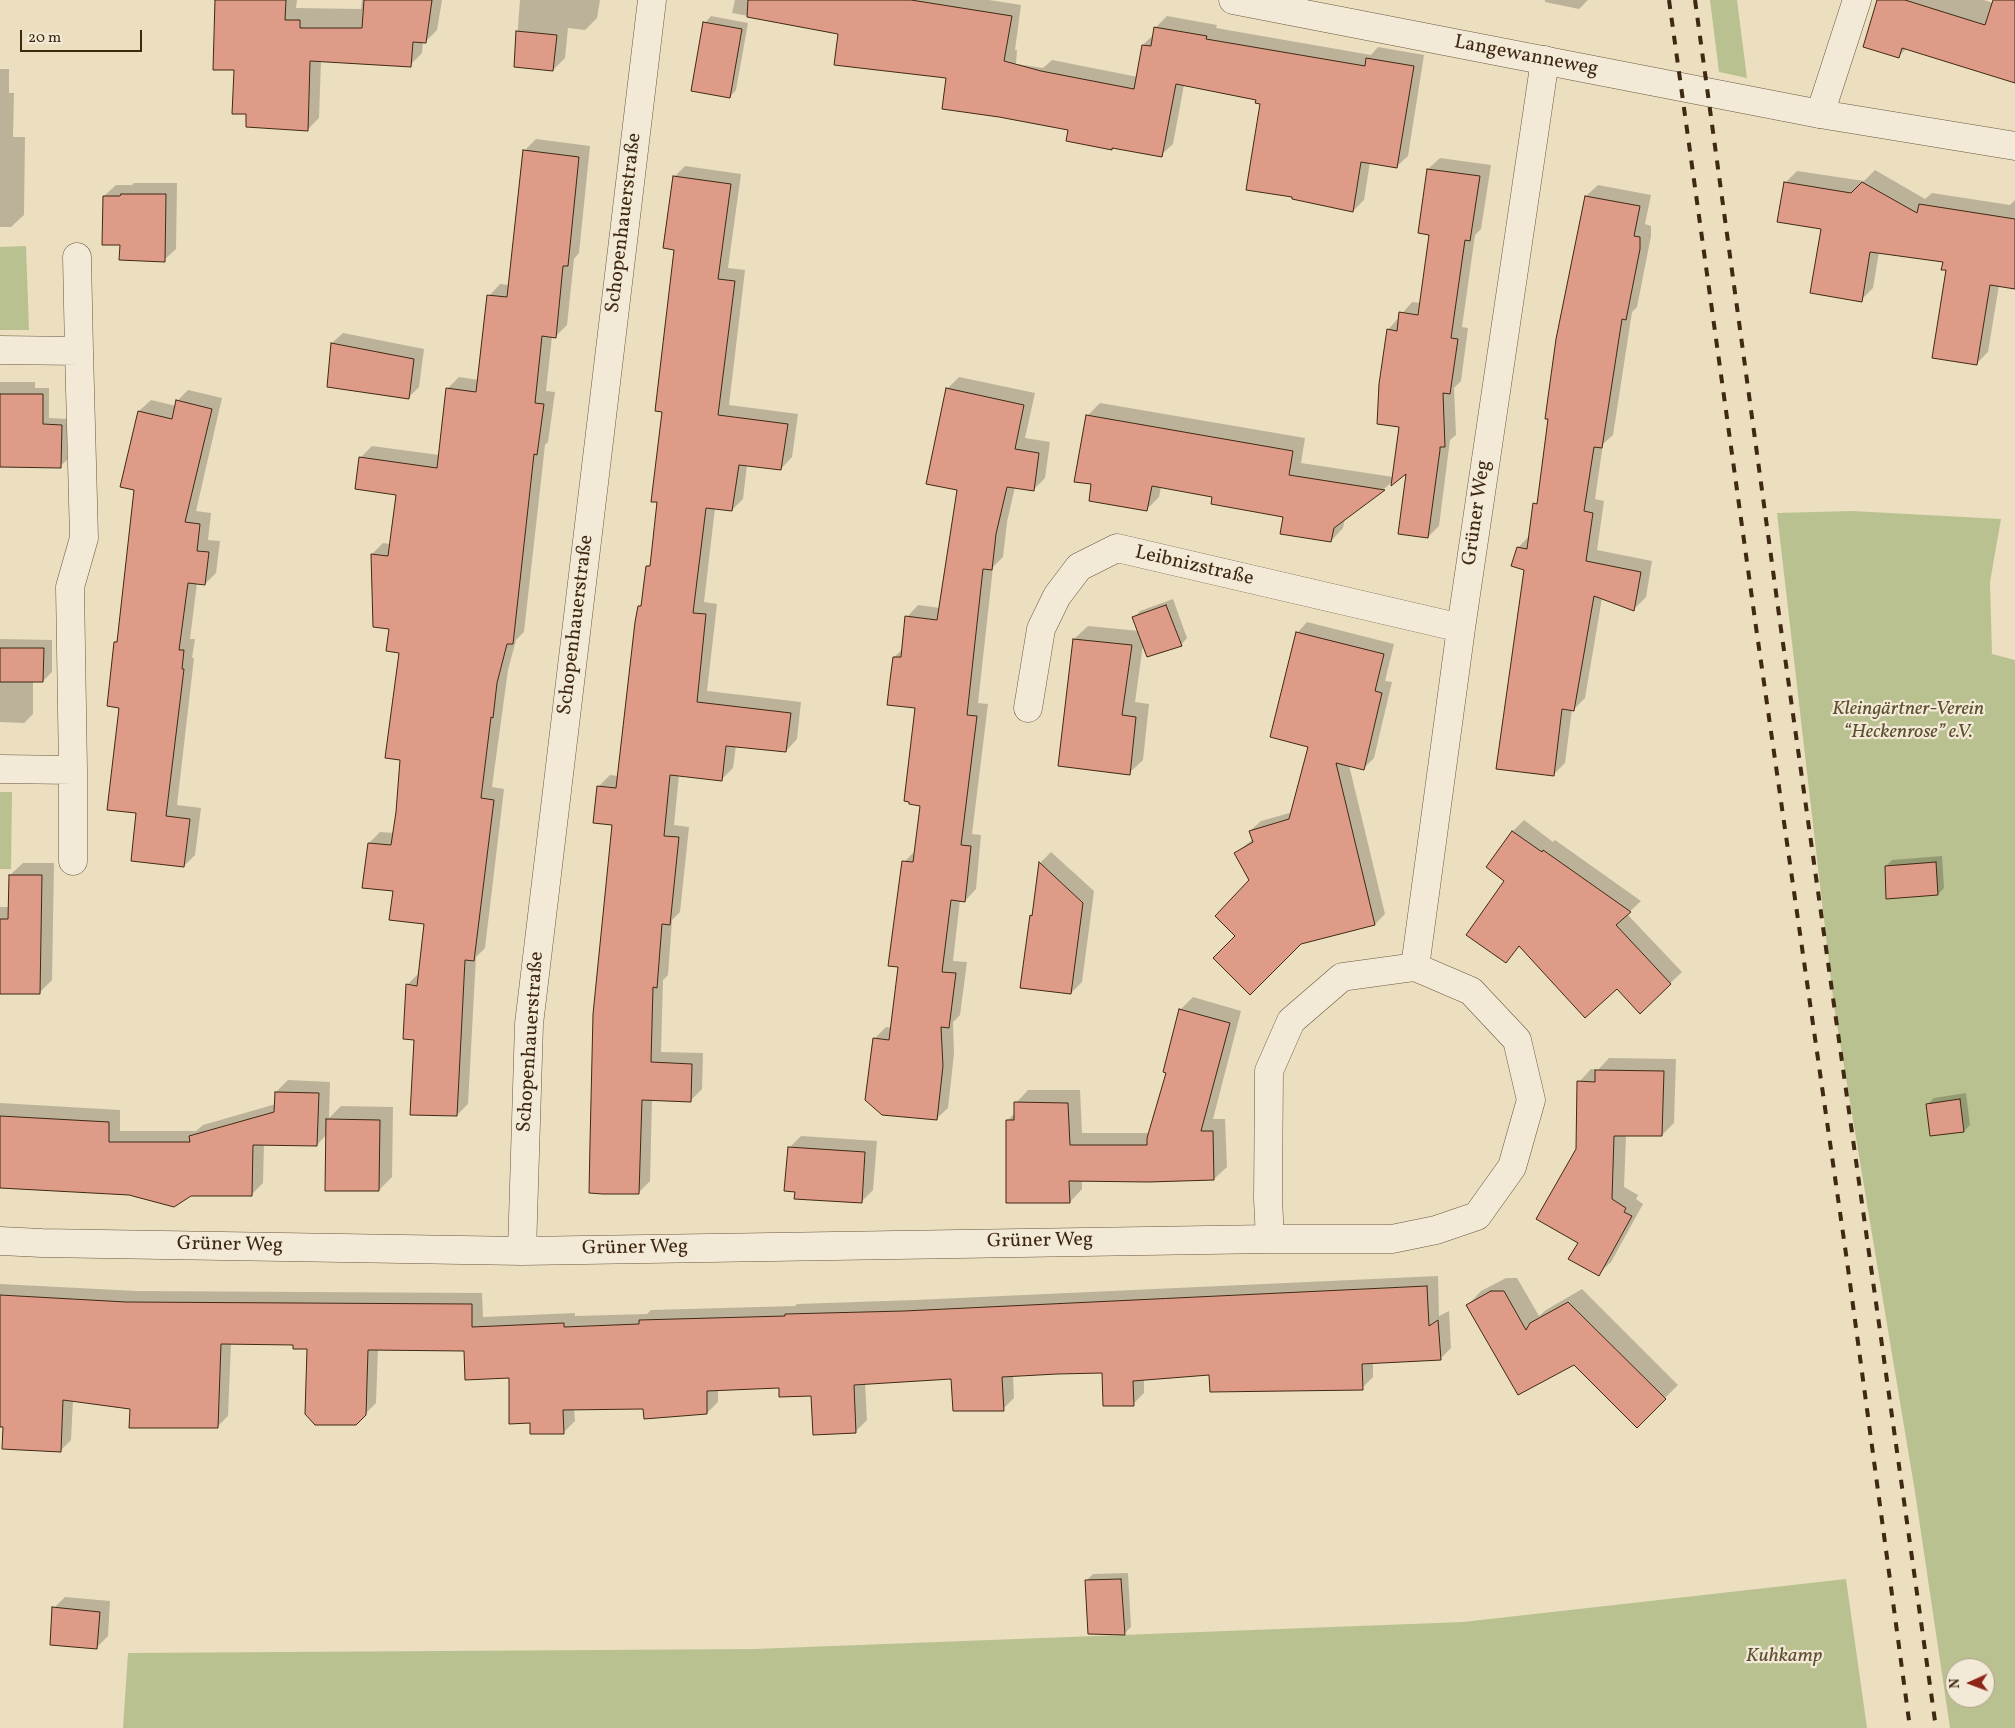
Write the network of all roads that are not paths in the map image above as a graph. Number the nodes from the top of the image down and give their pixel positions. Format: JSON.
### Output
{"nodes":[{"id":1,"x":652,"y":0,"type":"edge"},
{"id":2,"x":1233,"y":0,"type":"edge"},
{"id":3,"x":1857,"y":0,"type":"edge"},
{"id":4,"x":1544,"y":60,"type":"junction"},
{"id":5,"x":1820,"y":114,"type":"junction"},
{"id":6,"x":2015,"y":146,"type":"edge"},
{"id":7,"x":77,"y":257,"type":"dead end"},
{"id":8,"x":0,"y":350,"type":"edge"},
{"id":9,"x":79,"y":351,"type":"junction"},
{"id":10,"x":1461,"y":628,"type":"junction"},
{"id":11,"x":1028,"y":708,"type":"dead end"},
{"id":12,"x":0,"y":769,"type":"edge"},
{"id":13,"x":73,"y":770,"type":"junction"},
{"id":14,"x":73,"y":861,"type":"dead end"},
{"id":15,"x":1415,"y":967,"type":"junction"},
{"id":16,"x":1270,"y":1239,"type":"junction"},
{"id":17,"x":0,"y":1241,"type":"edge"},
{"id":18,"x":522,"y":1251,"type":"junction"}],
"edges":[{"from":1,"to":18,"type":"street","name":"Schopenhauerstraße"},
{"from":2,"to":4,"type":"street","name":"Langewanneweg"},
{"from":3,"to":5,"type":"street"},
{"from":4,"to":5,"type":"street","name":"Langewanneweg"},
{"from":4,"to":10,"type":"street","name":"Grüner Weg"},
{"from":5,"to":6,"type":"street","name":"Langewanneweg"},
{"from":7,"to":9,"type":"street"},
{"from":8,"to":9,"type":"street"},
{"from":9,"to":13,"type":"street"},
{"from":10,"to":11,"type":"street","name":"Leibnizstraße"},
{"from":10,"to":15,"type":"street","name":"Grüner Weg"},
{"from":12,"to":13,"type":"street"},
{"from":13,"to":14,"type":"street"},
{"from":15,"to":16,"type":"street"},
{"from":15,"to":16,"type":"street","name":"Grüner Weg"},
{"from":16,"to":18,"type":"street","name":"Grüner Weg"},
{"from":17,"to":18,"type":"street","name":"Grüner Weg"}]}
